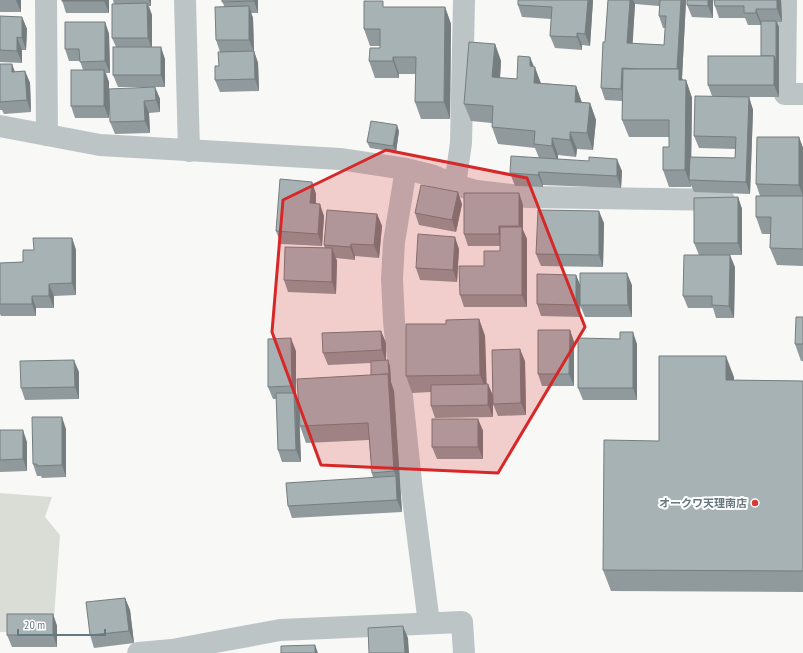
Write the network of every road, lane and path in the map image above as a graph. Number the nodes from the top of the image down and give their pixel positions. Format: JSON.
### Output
{"nodes":[{"id":1,"x":46,"y":0,"type":"edge"},
{"id":2,"x":185,"y":0,"type":"edge"},
{"id":3,"x":464,"y":0,"type":"edge"},
{"id":4,"x":786,"y":0,"type":"edge"},
{"id":5,"x":803,"y":94,"type":"edge"},
{"id":6,"x":0,"y":126,"type":"edge"},
{"id":7,"x":47,"y":135,"type":"junction"},
{"id":8,"x":189,"y":151,"type":"junction"},
{"id":9,"x":406,"y":169,"type":"junction"},
{"id":10,"x":455,"y":185,"type":"junction"},
{"id":11,"x":736,"y":200,"type":"edge"},
{"id":12,"x":429,"y":623,"type":"junction"},
{"id":13,"x":138,"y":653,"type":"edge"},
{"id":14,"x":464,"y":653,"type":"edge"}],
"edges":[{"from":1,"to":7,"type":"street"},
{"from":2,"to":8,"type":"street"},
{"from":3,"to":10,"type":"street"},
{"from":4,"to":5,"type":"street"},
{"from":6,"to":7,"type":"street"},
{"from":7,"to":8,"type":"street"},
{"from":8,"to":9,"type":"street"},
{"from":9,"to":10,"type":"street"},
{"from":9,"to":12,"type":"street"},
{"from":10,"to":11,"type":"street"},
{"from":12,"to":13,"type":"street"},
{"from":12,"to":14,"type":"street"}]}
